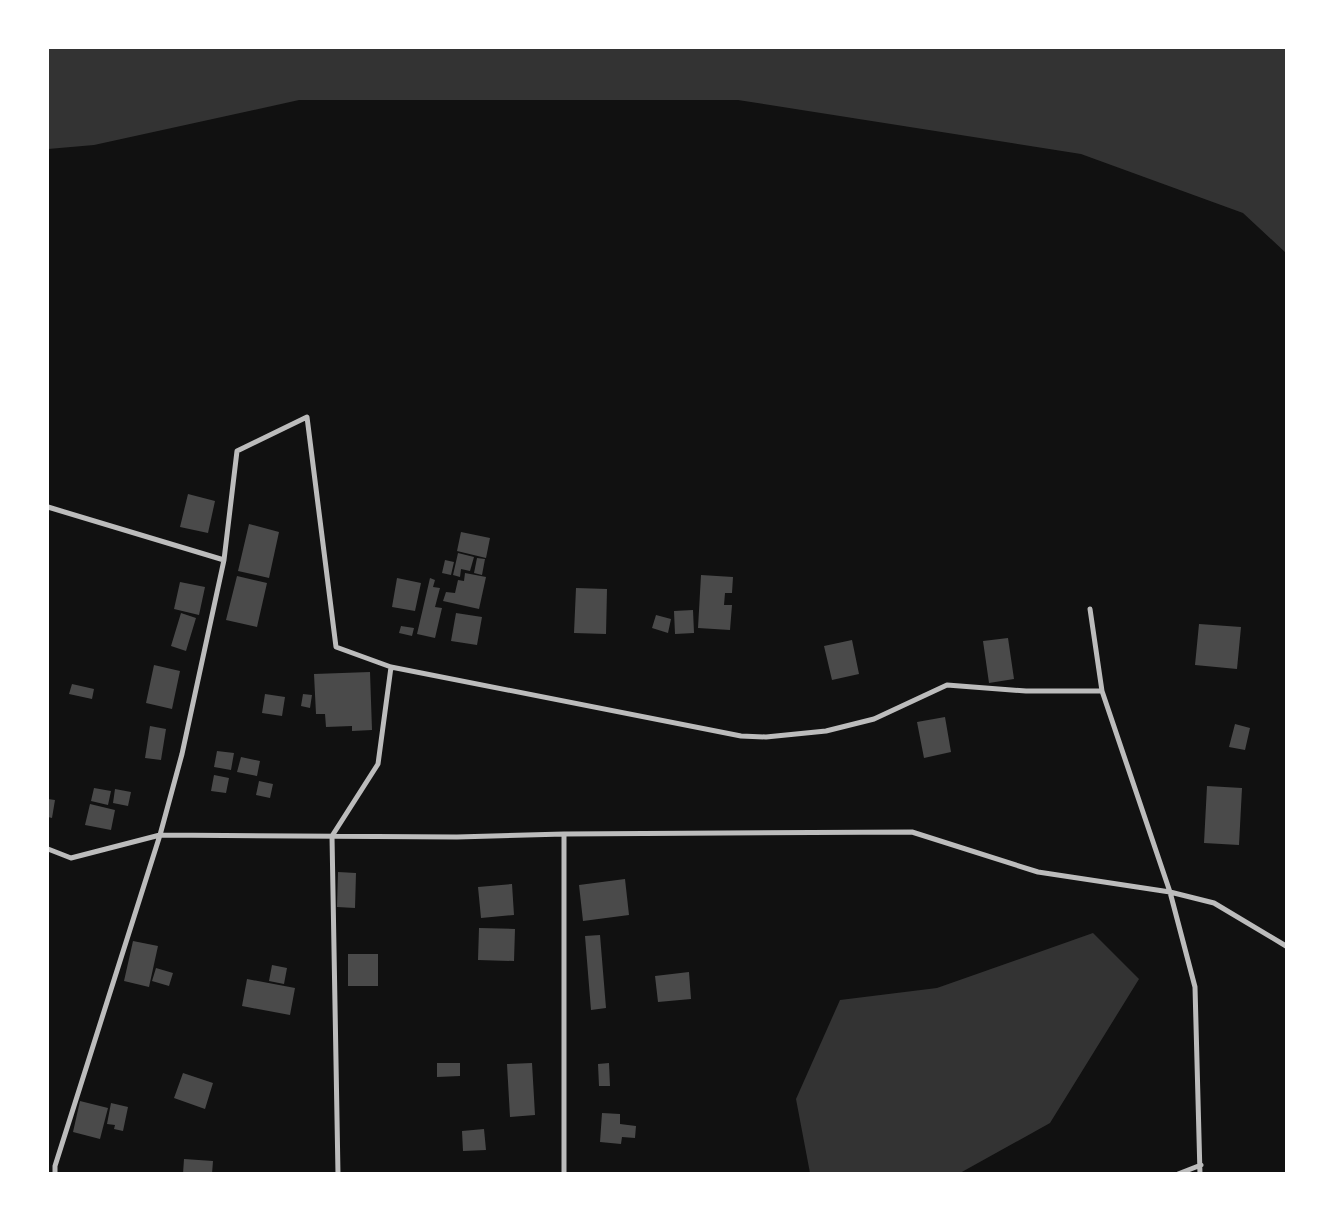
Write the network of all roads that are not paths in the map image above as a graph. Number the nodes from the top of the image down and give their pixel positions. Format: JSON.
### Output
{"nodes":[{"id":1,"x":48,"y":508,"type":"edge"},
{"id":2,"x":224,"y":560,"type":"junction"},
{"id":3,"x":1090,"y":609,"type":"dead end"},
{"id":4,"x":391,"y":666,"type":"junction"},
{"id":5,"x":1102,"y":691,"type":"junction"},
{"id":6,"x":160,"y":834,"type":"junction"},
{"id":7,"x":564,"y":834,"type":"junction"},
{"id":8,"x":332,"y":836,"type":"junction"},
{"id":9,"x":48,"y":849,"type":"edge"},
{"id":10,"x":1170,"y":892,"type":"junction"},
{"id":11,"x":1286,"y":946,"type":"edge"},
{"id":12,"x":1201,"y":1165,"type":"junction"},
{"id":13,"x":55,"y":1174,"type":"edge"},
{"id":14,"x":338,"y":1174,"type":"edge"},
{"id":15,"x":564,"y":1174,"type":"edge"},
{"id":16,"x":1178,"y":1174,"type":"edge"},
{"id":17,"x":1200,"y":1174,"type":"edge"}],
"edges":[{"from":1,"to":2,"type":"street"},
{"from":2,"to":4,"type":"street"},
{"from":2,"to":6,"type":"street"},
{"from":3,"to":5,"type":"street"},
{"from":4,"to":5,"type":"street"},
{"from":4,"to":8,"type":"street"},
{"from":5,"to":10,"type":"street"},
{"from":6,"to":8,"type":"street"},
{"from":6,"to":9,"type":"street"},
{"from":6,"to":13,"type":"street"},
{"from":7,"to":8,"type":"street"},
{"from":7,"to":10,"type":"street"},
{"from":7,"to":15,"type":"street"},
{"from":8,"to":14,"type":"street"},
{"from":10,"to":11,"type":"street"},
{"from":10,"to":12,"type":"street"},
{"from":12,"to":16,"type":"street"},
{"from":12,"to":17,"type":"street"}]}
